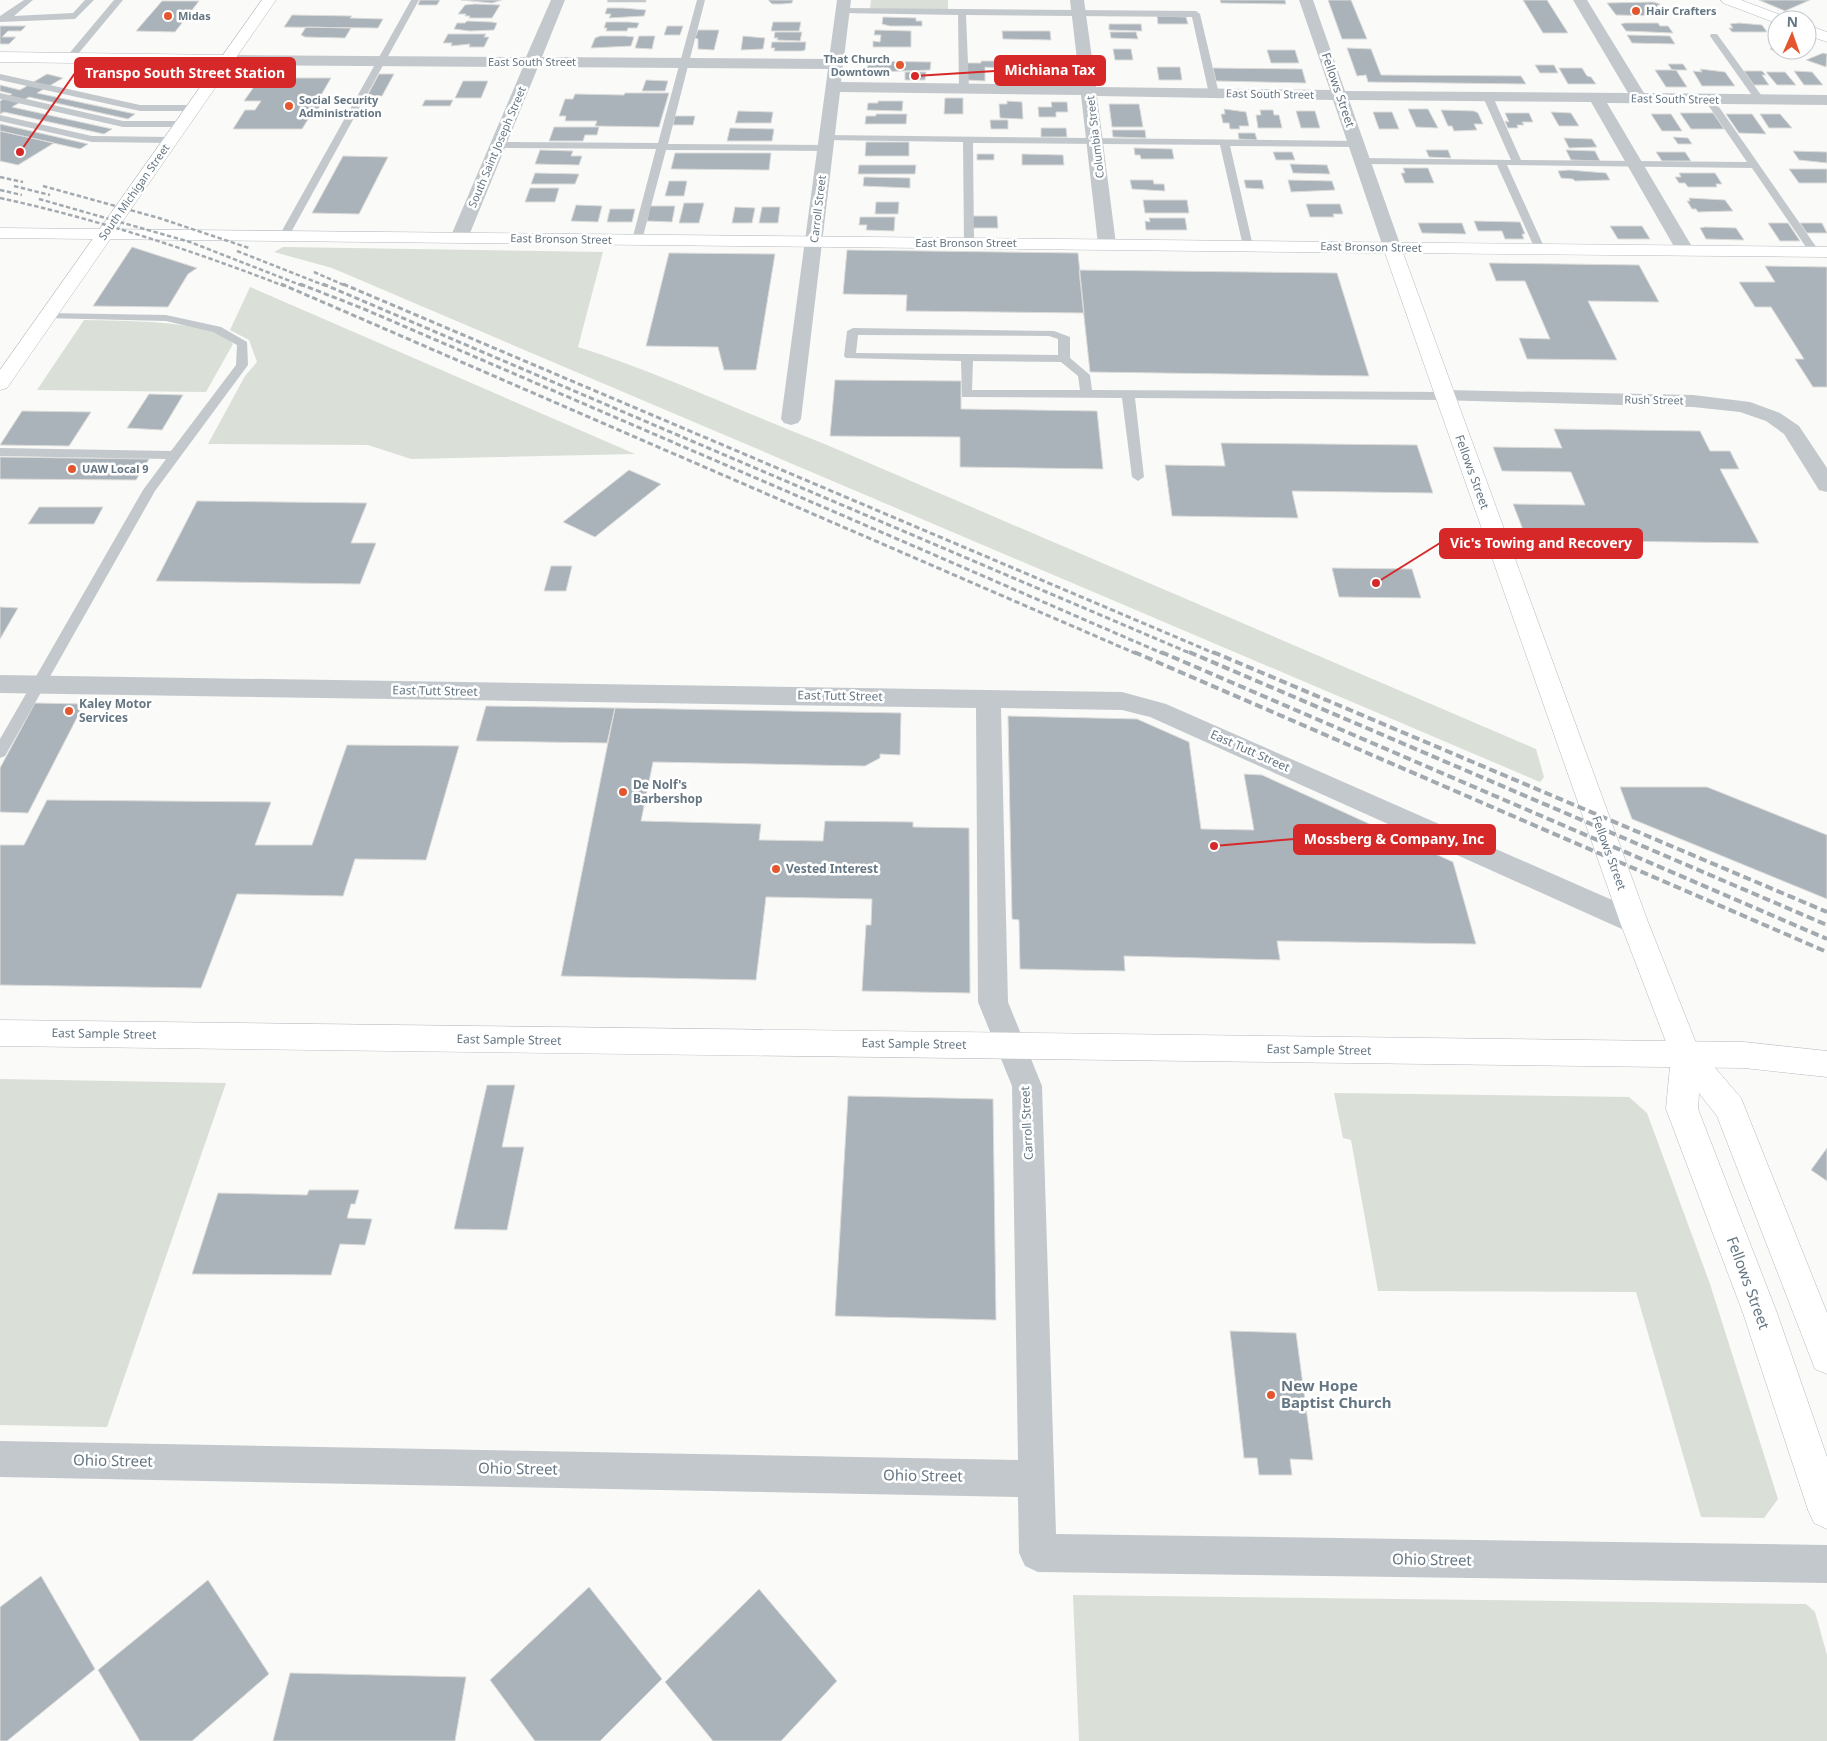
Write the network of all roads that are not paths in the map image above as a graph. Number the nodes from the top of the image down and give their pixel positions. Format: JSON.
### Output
{"nodes":[{"id":1,"x":30,"y":0,"type":"edge"},
{"id":2,"x":90,"y":0,"type":"edge"},
{"id":3,"x":119,"y":0,"type":"edge"},
{"id":4,"x":269,"y":0,"type":"edge"},
{"id":5,"x":415,"y":0,"type":"edge"},
{"id":6,"x":558,"y":0,"type":"edge"},
{"id":7,"x":701,"y":0,"type":"edge"},
{"id":8,"x":1306,"y":0,"type":"edge"},
{"id":9,"x":1580,"y":0,"type":"edge"},
{"id":10,"x":1728,"y":0,"type":"edge"},
{"id":11,"x":843,"y":5,"type":"edge"},
{"id":12,"x":1078,"y":7,"type":"edge"},
{"id":13,"x":962,"y":12,"type":"junction"},
{"id":14,"x":1767,"y":15,"type":"edge"},
{"id":15,"x":3,"y":19,"type":"edge"},
{"id":16,"x":1714,"y":36,"type":"dead end"},
{"id":17,"x":0,"y":57,"type":"edge"},
{"id":18,"x":70,"y":58,"type":"junction"},
{"id":19,"x":227,"y":60,"type":"junction"},
{"id":20,"x":381,"y":61,"type":"junction"},
{"id":21,"x":532,"y":62,"type":"junction"},
{"id":22,"x":685,"y":63,"type":"junction"},
{"id":23,"x":836,"y":64,"type":"junction"},
{"id":24,"x":0,"y":77,"type":"edge"},
{"id":25,"x":833,"y":87,"type":"junction"},
{"id":26,"x":964,"y":88,"type":"junction"},
{"id":27,"x":1090,"y":92,"type":"junction"},
{"id":28,"x":1214,"y":94,"type":"junction"},
{"id":29,"x":1339,"y":95,"type":"junction"},
{"id":30,"x":0,"y":96,"type":"edge"},
{"id":31,"x":1488,"y":97,"type":"junction"},
{"id":32,"x":1596,"y":98,"type":"junction"},
{"id":33,"x":1639,"y":98,"type":"junction"},
{"id":34,"x":1709,"y":99,"type":"junction"},
{"id":35,"x":1759,"y":100,"type":"junction"},
{"id":36,"x":1826,"y":101,"type":"edge"},
{"id":37,"x":193,"y":108,"type":"junction"},
{"id":38,"x":0,"y":118,"type":"edge"},
{"id":39,"x":182,"y":124,"type":"junction"},
{"id":40,"x":968,"y":139,"type":"junction"},
{"id":41,"x":171,"y":140,"type":"junction"},
{"id":42,"x":1096,"y":140,"type":"junction"},
{"id":43,"x":1224,"y":142,"type":"junction"},
{"id":44,"x":826,"y":143,"type":"junction"},
{"id":45,"x":498,"y":144,"type":"junction"},
{"id":46,"x":1356,"y":144,"type":"junction"},
{"id":47,"x":662,"y":146,"type":"junction"},
{"id":48,"x":1362,"y":161,"type":"junction"},
{"id":49,"x":1501,"y":162,"type":"junction"},
{"id":50,"x":1518,"y":163,"type":"junction"},
{"id":51,"x":1635,"y":164,"type":"junction"},
{"id":52,"x":1753,"y":165,"type":"junction"},
{"id":53,"x":0,"y":233,"type":"edge"},
{"id":54,"x":105,"y":234,"type":"junction"},
{"id":55,"x":284,"y":236,"type":"junction"},
{"id":56,"x":459,"y":238,"type":"junction"},
{"id":57,"x":637,"y":240,"type":"junction"},
{"id":58,"x":814,"y":241,"type":"junction"},
{"id":59,"x":969,"y":243,"type":"junction"},
{"id":60,"x":1108,"y":244,"type":"junction"},
{"id":61,"x":1248,"y":246,"type":"junction"},
{"id":62,"x":1392,"y":247,"type":"junction"},
{"id":63,"x":1540,"y":249,"type":"junction"},
{"id":64,"x":1685,"y":250,"type":"junction"},
{"id":65,"x":1821,"y":252,"type":"edge"},
{"id":66,"x":48,"y":316,"type":"junction"},
{"id":67,"x":967,"y":357,"type":"junction"},
{"id":68,"x":1064,"y":360,"type":"junction"},
{"id":69,"x":0,"y":384,"type":"edge"},
{"id":70,"x":1086,"y":394,"type":"junction"},
{"id":71,"x":1128,"y":394,"type":"junction"},
{"id":72,"x":1445,"y":396,"type":"junction"},
{"id":73,"x":792,"y":419,"type":"dead end"},
{"id":74,"x":0,"y":452,"type":"edge"},
{"id":75,"x":175,"y":455,"type":"junction"},
{"id":76,"x":1138,"y":477,"type":"dead end"},
{"id":77,"x":1827,"y":485,"type":"edge"},
{"id":78,"x":0,"y":684,"type":"edge"},
{"id":79,"x":37,"y":685,"type":"junction"},
{"id":80,"x":988,"y":698,"type":"junction"},
{"id":81,"x":0,"y":752,"type":"edge"},
{"id":82,"x":1634,"y":922,"type":"junction"},
{"id":83,"x":0,"y":1033,"type":"edge"},
{"id":84,"x":1011,"y":1045,"type":"junction"},
{"id":85,"x":1827,"y":1046,"type":"edge"},
{"id":86,"x":1686,"y":1055,"type":"junction"},
{"id":87,"x":1744,"y":1055,"type":"junction"},
{"id":88,"x":1827,"y":1064,"type":"edge"},
{"id":89,"x":1825,"y":1346,"type":"edge"},
{"id":90,"x":0,"y":1459,"type":"edge"},
{"id":91,"x":1036,"y":1479,"type":"junction"},
{"id":92,"x":1827,"y":1510,"type":"edge"},
{"id":93,"x":1038,"y":1553,"type":"joint"},
{"id":94,"x":1827,"y":1564,"type":"edge"}],
"edges":[{"from":1,"to":15,"type":"lane"},
{"from":2,"to":15,"type":"lane"},
{"from":3,"to":18,"type":"lane"},
{"from":4,"to":19,"type":"street","name":"South Michigan Street"},
{"from":5,"to":20,"type":"lane"},
{"from":6,"to":21,"type":"street","name":"South Saint Joseph Street"},
{"from":7,"to":22,"type":"lane"},
{"from":8,"to":29,"type":"street","name":"Fellows Street"},
{"from":9,"to":33,"type":"street"},
{"from":10,"to":14,"type":"street"},
{"from":11,"to":13,"type":"lane"},
{"from":11,"to":23,"type":"street","name":"Carroll Street"},
{"from":12,"to":13,"type":"lane"},
{"from":12,"to":27,"type":"street","name":"Columbia Street"},
{"from":12,"to":28,"type":"lane"},
{"from":13,"to":26,"type":"lane"},
{"from":16,"to":35,"type":"lane"},
{"from":17,"to":18,"type":"street"},
{"from":18,"to":19,"type":"street"},
{"from":19,"to":20,"type":"street","name":"East South Street"},
{"from":19,"to":37,"type":"street","name":"South Michigan Street"},
{"from":20,"to":21,"type":"street","name":"East South Street"},
{"from":20,"to":55,"type":"lane"},
{"from":21,"to":22,"type":"street","name":"East South Street"},
{"from":21,"to":45,"type":"street","name":"South Saint Joseph Street"},
{"from":22,"to":23,"type":"street","name":"East South Street"},
{"from":22,"to":47,"type":"lane"},
{"from":23,"to":25,"type":"street","name":"Carroll Street"},
{"from":24,"to":37,"type":"lane"},
{"from":25,"to":26,"type":"street","name":"East South Street"},
{"from":25,"to":44,"type":"street","name":"Carroll Street"},
{"from":26,"to":27,"type":"street","name":"East South Street"},
{"from":27,"to":28,"type":"street","name":"East South Street"},
{"from":27,"to":42,"type":"street","name":"Columbia Street"},
{"from":28,"to":29,"type":"street","name":"East South Street"},
{"from":29,"to":31,"type":"street","name":"East South Street"},
{"from":29,"to":46,"type":"street","name":"Fellows Street"},
{"from":30,"to":39,"type":"lane"},
{"from":31,"to":32,"type":"street","name":"East South Street"},
{"from":31,"to":50,"type":"lane"},
{"from":32,"to":33,"type":"street","name":"East South Street"},
{"from":32,"to":51,"type":"street"},
{"from":33,"to":34,"type":"street","name":"East South Street"},
{"from":34,"to":35,"type":"street","name":"East South Street"},
{"from":34,"to":52,"type":"lane"},
{"from":35,"to":36,"type":"street","name":"East South Street"},
{"from":37,"to":39,"type":"street","name":"South Michigan Street"},
{"from":38,"to":41,"type":"lane"},
{"from":39,"to":41,"type":"street","name":"South Michigan Street"},
{"from":40,"to":42,"type":"lane"},
{"from":40,"to":44,"type":"lane"},
{"from":40,"to":59,"type":"lane"},
{"from":41,"to":54,"type":"street","name":"South Michigan Street"},
{"from":42,"to":43,"type":"lane"},
{"from":42,"to":60,"type":"street","name":"Columbia Street"},
{"from":43,"to":46,"type":"lane"},
{"from":43,"to":61,"type":"lane"},
{"from":44,"to":47,"type":"lane"},
{"from":44,"to":58,"type":"street","name":"Carroll Street"},
{"from":45,"to":47,"type":"lane"},
{"from":45,"to":56,"type":"street","name":"South Saint Joseph Street"},
{"from":46,"to":48,"type":"street","name":"Fellows Street"},
{"from":47,"to":57,"type":"lane"},
{"from":48,"to":49,"type":"lane"},
{"from":48,"to":62,"type":"street","name":"Fellows Street"},
{"from":49,"to":50,"type":"lane"},
{"from":49,"to":63,"type":"lane"},
{"from":50,"to":51,"type":"lane"},
{"from":51,"to":52,"type":"lane"},
{"from":51,"to":64,"type":"street"},
{"from":52,"to":65,"type":"lane"},
{"from":53,"to":54,"type":"street","name":"East Bronson Street"},
{"from":54,"to":55,"type":"street","name":"East Bronson Street"},
{"from":54,"to":66,"type":"street","name":"South Michigan Street"},
{"from":55,"to":56,"type":"street","name":"East Bronson Street"},
{"from":56,"to":57,"type":"street","name":"East Bronson Street"},
{"from":57,"to":58,"type":"street","name":"East Bronson Street"},
{"from":58,"to":59,"type":"street","name":"East Bronson Street"},
{"from":58,"to":73,"type":"street","name":"Carroll Street"},
{"from":59,"to":60,"type":"street","name":"East Bronson Street"},
{"from":60,"to":61,"type":"street","name":"East Bronson Street"},
{"from":61,"to":62,"type":"street","name":"East Bronson Street"},
{"from":62,"to":63,"type":"street","name":"East Bronson Street"},
{"from":62,"to":72,"type":"street","name":"Fellows Street"},
{"from":63,"to":64,"type":"street","name":"East Bronson Street"},
{"from":64,"to":65,"type":"street","name":"East Bronson Street"},
{"from":66,"to":69,"type":"street","name":"South Michigan Street"},
{"from":66,"to":75,"type":"lane"},
{"from":67,"to":68,"type":"lane"},
{"from":67,"to":68,"type":"lane"},
{"from":67,"to":70,"type":"lane"},
{"from":68,"to":70,"type":"lane"},
{"from":70,"to":71,"type":"lane"},
{"from":71,"to":72,"type":"lane"},
{"from":71,"to":76,"type":"lane"},
{"from":72,"to":77,"type":"street","name":"Rush Street"},
{"from":72,"to":82,"type":"street","name":"Fellows Street"},
{"from":74,"to":75,"type":"lane"},
{"from":75,"to":79,"type":"lane"},
{"from":78,"to":79,"type":"street","name":"East Tutt Street"},
{"from":79,"to":80,"type":"street","name":"East Tutt Street"},
{"from":79,"to":81,"type":"lane"},
{"from":80,"to":82,"type":"street","name":"East Tutt Street"},
{"from":80,"to":84,"type":"street","name":"Carroll Street"},
{"from":82,"to":86,"type":"street","name":"Fellows Street"},
{"from":83,"to":84,"type":"street","name":"East Sample Street"},
{"from":84,"to":86,"type":"street","name":"East Sample Street"},
{"from":84,"to":91,"type":"street","name":"Carroll Street"},
{"from":85,"to":87,"type":"street"},
{"from":86,"to":87,"type":"street","name":"East Sample Street"},
{"from":86,"to":89,"type":"street","name":"Fellows Street"},
{"from":86,"to":92,"type":"street","name":"Fellows Street"},
{"from":87,"to":88,"type":"street","name":"East Sample Street"},
{"from":90,"to":91,"type":"street","name":"Ohio Street"},
{"from":91,"to":93,"type":"street","name":"Carroll Street"},
{"from":93,"to":94,"type":"street","name":"Ohio Street"}]}
